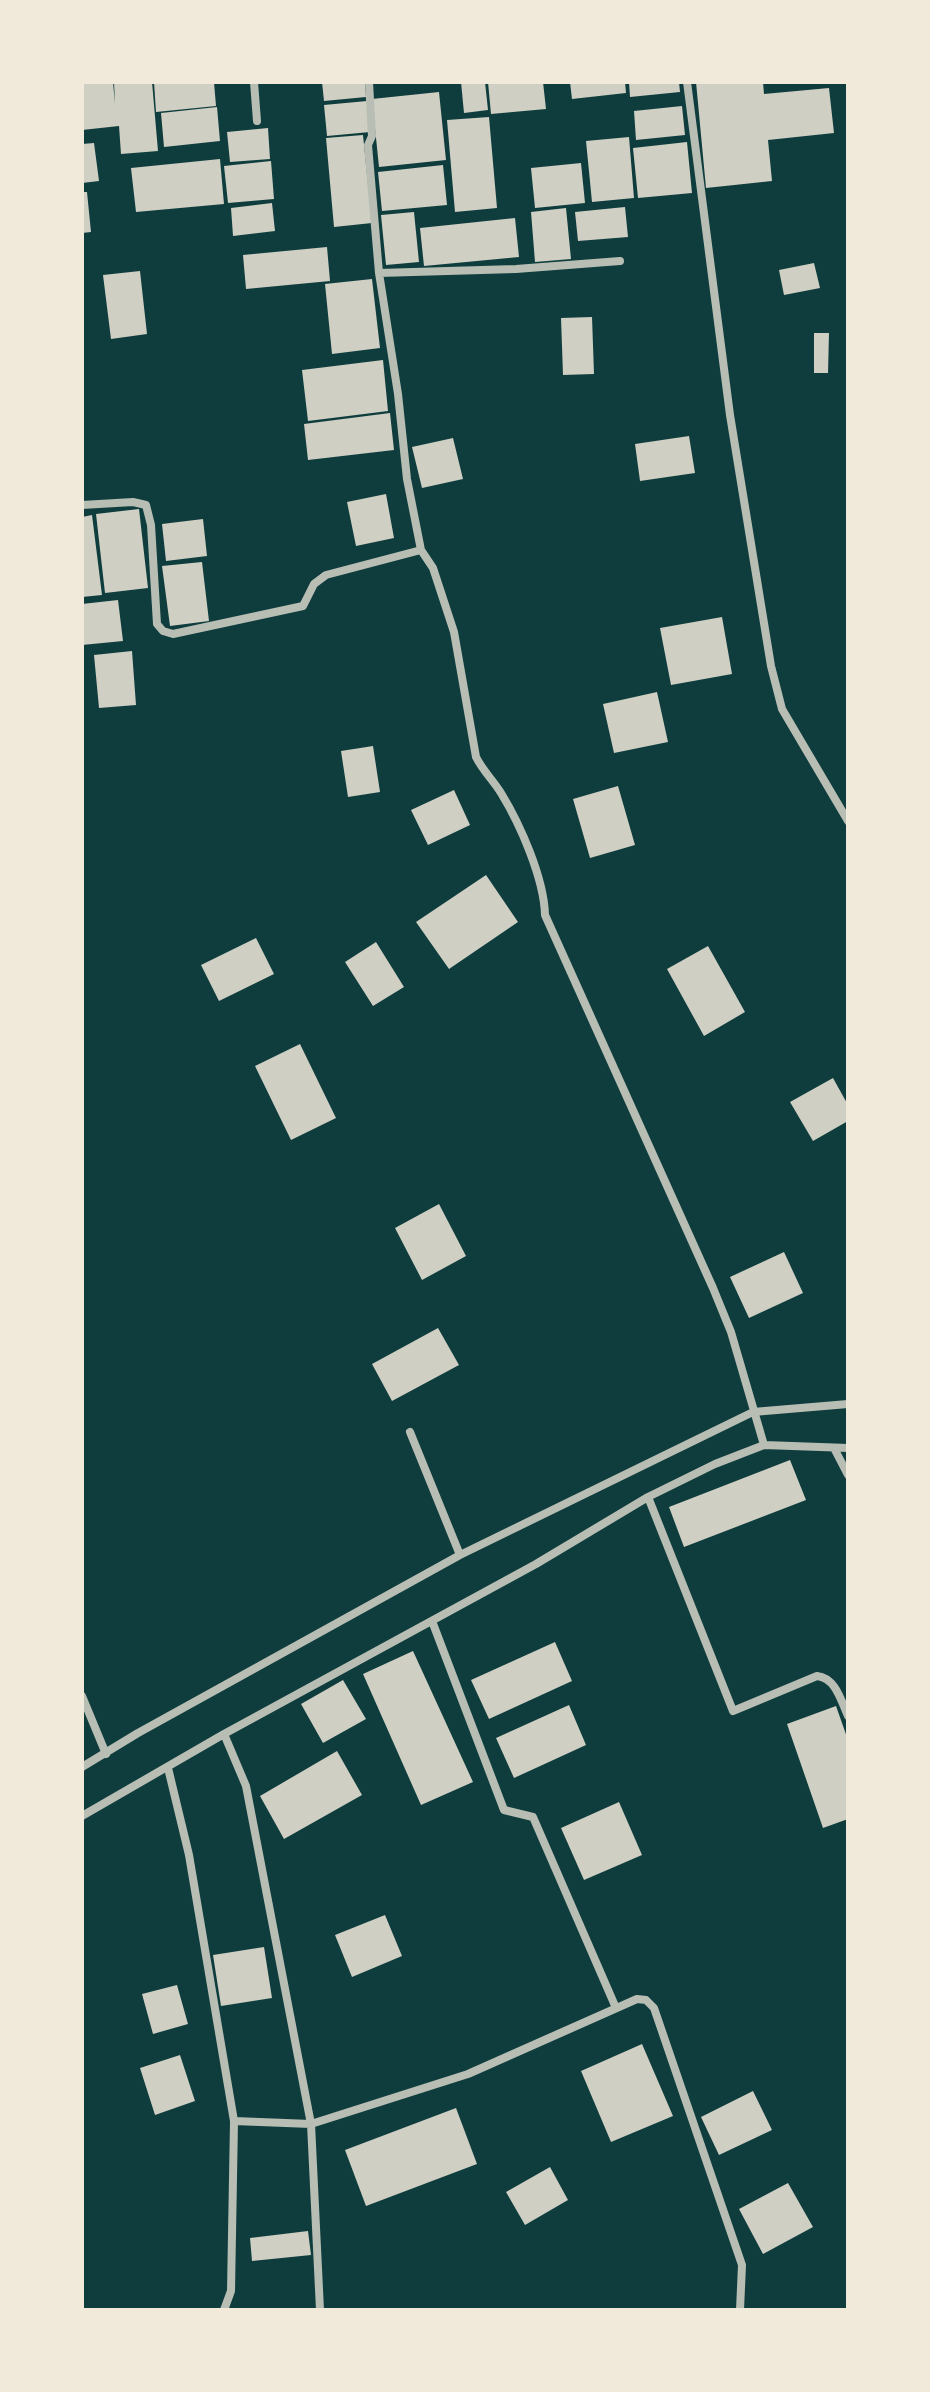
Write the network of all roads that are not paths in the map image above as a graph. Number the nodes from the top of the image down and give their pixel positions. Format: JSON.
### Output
{"nodes":[{"id":1,"x":254,"y":82,"type":"edge"},
{"id":2,"x":369,"y":82,"type":"edge"},
{"id":3,"x":687,"y":82,"type":"edge"},
{"id":4,"x":257,"y":121,"type":"dead end"},
{"id":5,"x":620,"y":261,"type":"dead end"},
{"id":6,"x":379,"y":273,"type":"junction"},
{"id":7,"x":82,"y":505,"type":"edge"},
{"id":8,"x":421,"y":550,"type":"junction"},
{"id":9,"x":848,"y":821,"type":"edge"},
{"id":10,"x":848,"y":1404,"type":"edge"},
{"id":11,"x":753,"y":1412,"type":"junction"},
{"id":12,"x":410,"y":1432,"type":"dead end"},
{"id":13,"x":764,"y":1445,"type":"junction"},
{"id":14,"x":834,"y":1448,"type":"junction"},
{"id":15,"x":848,"y":1448,"type":"edge"},
{"id":16,"x":848,"y":1475,"type":"edge"},
{"id":17,"x":648,"y":1497,"type":"junction"},
{"id":18,"x":460,"y":1555,"type":"junction"},
{"id":19,"x":432,"y":1621,"type":"junction"},
{"id":20,"x":82,"y":1696,"type":"edge"},
{"id":21,"x":848,"y":1716,"type":"edge"},
{"id":22,"x":224,"y":1734,"type":"junction"},
{"id":23,"x":106,"y":1754,"type":"junction"},
{"id":24,"x":82,"y":1767,"type":"edge"},
{"id":25,"x":168,"y":1768,"type":"junction"},
{"id":26,"x":82,"y":1816,"type":"edge"},
{"id":27,"x":616,"y":2008,"type":"junction"},
{"id":28,"x":234,"y":2121,"type":"junction"},
{"id":29,"x":311,"y":2124,"type":"junction"},
{"id":30,"x":224,"y":2310,"type":"edge"},
{"id":31,"x":320,"y":2310,"type":"edge"},
{"id":32,"x":740,"y":2310,"type":"edge"}],
"edges":[{"from":1,"to":4,"type":"street"},
{"from":2,"to":6,"type":"street"},
{"from":3,"to":9,"type":"street"},
{"from":5,"to":6,"type":"street"},
{"from":6,"to":8,"type":"street"},
{"from":7,"to":8,"type":"street"},
{"from":8,"to":11,"type":"street"},
{"from":10,"to":11,"type":"street"},
{"from":11,"to":13,"type":"street"},
{"from":11,"to":18,"type":"street"},
{"from":12,"to":18,"type":"street"},
{"from":13,"to":14,"type":"street"},
{"from":13,"to":17,"type":"street"},
{"from":14,"to":15,"type":"street"},
{"from":14,"to":16,"type":"street"},
{"from":17,"to":19,"type":"street"},
{"from":17,"to":21,"type":"street"},
{"from":18,"to":23,"type":"street"},
{"from":19,"to":22,"type":"street"},
{"from":19,"to":27,"type":"street"},
{"from":20,"to":23,"type":"street"},
{"from":22,"to":25,"type":"street"},
{"from":22,"to":29,"type":"street"},
{"from":23,"to":24,"type":"street"},
{"from":25,"to":26,"type":"street"},
{"from":25,"to":28,"type":"street"},
{"from":27,"to":29,"type":"street"},
{"from":27,"to":32,"type":"street"},
{"from":28,"to":29,"type":"street"},
{"from":28,"to":30,"type":"street"},
{"from":29,"to":31,"type":"street"}]}
